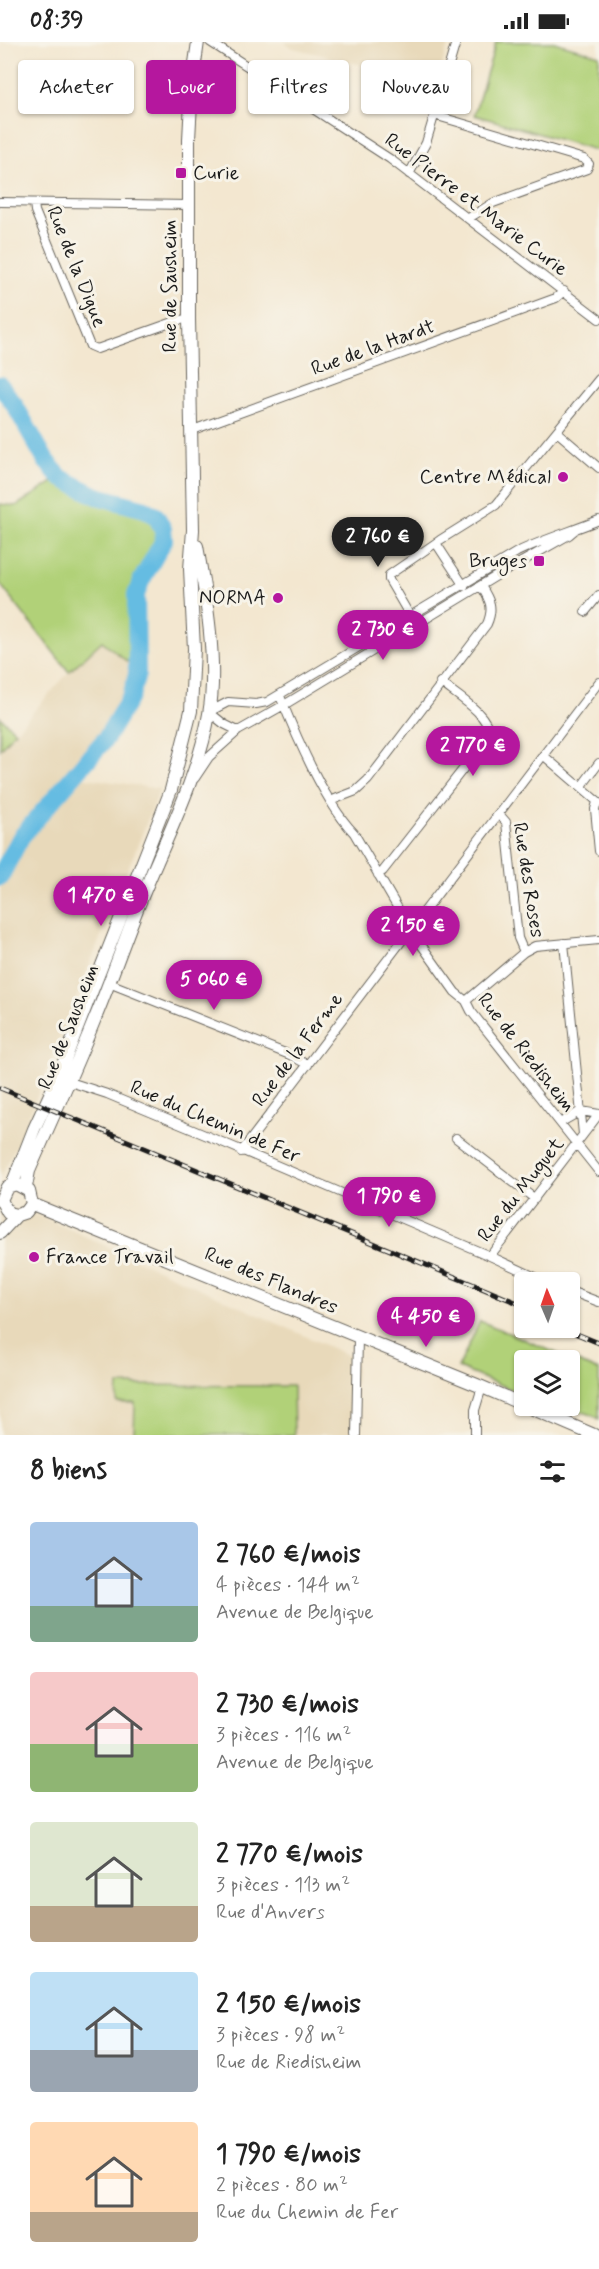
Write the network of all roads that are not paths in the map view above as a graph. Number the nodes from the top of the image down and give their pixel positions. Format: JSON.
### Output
{"nodes":[{"id":1,"x":198,"y":42,"type":"edge"},
{"id":2,"x":210,"y":42,"type":"edge"},
{"id":3,"x":456,"y":42,"type":"edge"},
{"id":4,"x":434,"y":115,"type":"junction"},
{"id":5,"x":409,"y":174,"type":"junction"},
{"id":6,"x":0,"y":202,"type":"edge"},
{"id":7,"x":34,"y":203,"type":"junction"},
{"id":8,"x":189,"y":204,"type":"junction"},
{"id":9,"x":469,"y":218,"type":"junction"},
{"id":10,"x":564,"y":291,"type":"junction"},
{"id":11,"x":598,"y":318,"type":"edge"},
{"id":12,"x":189,"y":320,"type":"junction"},
{"id":13,"x":599,"y":379,"type":"edge"},
{"id":14,"x":190,"y":431,"type":"junction"},
{"id":15,"x":557,"y":432,"type":"junction"},
{"id":16,"x":599,"y":468,"type":"edge"},
{"id":17,"x":599,"y":519,"type":"edge"},
{"id":18,"x":576,"y":529,"type":"junction"},
{"id":19,"x":193,"y":530,"type":"junction"},
{"id":20,"x":436,"y":543,"type":"junction"},
{"id":21,"x":462,"y":583,"type":"junction"},
{"id":22,"x":481,"y":586,"type":"junction"},
{"id":23,"x":468,"y":593,"type":"junction"},
{"id":24,"x":599,"y":595,"type":"edge"},
{"id":25,"x":585,"y":612,"type":"dead end"},
{"id":26,"x":410,"y":616,"type":"junction"},
{"id":27,"x":441,"y":682,"type":"junction"},
{"id":28,"x":599,"y":682,"type":"edge"},
{"id":29,"x":280,"y":696,"type":"junction"},
{"id":30,"x":284,"y":705,"type":"junction"},
{"id":31,"x":191,"y":711,"type":"junction"},
{"id":32,"x":209,"y":712,"type":"junction"},
{"id":33,"x":238,"y":731,"type":"junction"},
{"id":34,"x":543,"y":755,"type":"junction"},
{"id":35,"x":599,"y":764,"type":"edge"},
{"id":36,"x":581,"y":787,"type":"junction"},
{"id":37,"x":186,"y":792,"type":"junction"},
{"id":38,"x":330,"y":801,"type":"junction"},
{"id":39,"x":598,"y":802,"type":"edge"},
{"id":40,"x":499,"y":814,"type":"junction"},
{"id":41,"x":599,"y":851,"type":"edge"},
{"id":42,"x":378,"y":875,"type":"junction"},
{"id":43,"x":410,"y":929,"type":"junction"},
{"id":44,"x":599,"y":940,"type":"edge"},
{"id":45,"x":564,"y":943,"type":"junction"},
{"id":46,"x":524,"y":952,"type":"junction"},
{"id":47,"x":103,"y":981,"type":"junction"},
{"id":48,"x":466,"y":1002,"type":"junction"},
{"id":49,"x":308,"y":1065,"type":"junction"},
{"id":50,"x":63,"y":1079,"type":"junction"},
{"id":51,"x":581,"y":1111,"type":"junction"},
{"id":52,"x":599,"y":1114,"type":"edge"},
{"id":53,"x":560,"y":1123,"type":"junction"},
{"id":54,"x":583,"y":1134,"type":"junction"},
{"id":55,"x":456,"y":1138,"type":"dead end"},
{"id":56,"x":577,"y":1144,"type":"junction"},
{"id":57,"x":241,"y":1152,"type":"junction"},
{"id":58,"x":599,"y":1172,"type":"edge"},
{"id":59,"x":12,"y":1185,"type":"junction"},
{"id":60,"x":26,"y":1187,"type":"junction"},
{"id":61,"x":535,"y":1199,"type":"junction"},
{"id":62,"x":32,"y":1204,"type":"junction"},
{"id":63,"x":1,"y":1209,"type":"edge"},
{"id":64,"x":17,"y":1215,"type":"junction"},
{"id":65,"x":0,"y":1233,"type":"edge"},
{"id":66,"x":490,"y":1256,"type":"junction"},
{"id":67,"x":524,"y":1272,"type":"edge"},
{"id":68,"x":580,"y":1295,"type":"edge"},
{"id":69,"x":599,"y":1302,"type":"edge"},
{"id":70,"x":358,"y":1338,"type":"junction"},
{"id":71,"x":482,"y":1387,"type":"junction"},
{"id":72,"x":356,"y":1435,"type":"edge"},
{"id":73,"x":475,"y":1435,"type":"edge"},
{"id":74,"x":594,"y":1435,"type":"edge"}],
"edges":[{"from":1,"to":8,"type":"main road","name":"Rue de Sausheim"},
{"from":2,"to":5,"type":"street","name":"Rue Pierre et Marie Curie"},
{"from":3,"to":4,"type":"street"},
{"from":4,"to":5,"type":"street"},
{"from":4,"to":9,"type":"street"},
{"from":5,"to":9,"type":"street","name":"Rue Pierre et Marie Curie"},
{"from":6,"to":7,"type":"street"},
{"from":7,"to":8,"type":"street"},
{"from":7,"to":12,"type":"street","name":"Rue de la Digue"},
{"from":8,"to":12,"type":"main road","name":"Rue de Sausheim"},
{"from":9,"to":10,"type":"street","name":"Rue Pierre et Marie Curie"},
{"from":10,"to":11,"type":"street","name":"Rue Pierre et Marie Curie"},
{"from":10,"to":14,"type":"street","name":"Rue de la Hardt"},
{"from":12,"to":14,"type":"main road","name":"Rue de Sausheim"},
{"from":13,"to":15,"type":"street"},
{"from":14,"to":19,"type":"main road","name":"Rue de Sausheim"},
{"from":15,"to":16,"type":"street"},
{"from":15,"to":20,"type":"street"},
{"from":17,"to":18,"type":"street"},
{"from":18,"to":21,"type":"street"},
{"from":18,"to":22,"type":"street"},
{"from":19,"to":31,"type":"main road","name":"Rue de Sausheim"},
{"from":19,"to":32,"type":"main road","name":"Rue de Sausheim"},
{"from":20,"to":21,"type":"street"},
{"from":20,"to":26,"type":"street"},
{"from":21,"to":23,"type":"street"},
{"from":21,"to":26,"type":"street"},
{"from":22,"to":23,"type":"street"},
{"from":22,"to":27,"type":"street"},
{"from":23,"to":30,"type":"street"},
{"from":24,"to":25,"type":"street"},
{"from":26,"to":29,"type":"street"},
{"from":27,"to":38,"type":"street"},
{"from":27,"to":42,"type":"street"},
{"from":28,"to":34,"type":"street","name":"Rue de la Ferme"},
{"from":29,"to":30,"type":"street","name":"Rue de Riedisheim"},
{"from":29,"to":32,"type":"street"},
{"from":30,"to":33,"type":"street"},
{"from":30,"to":38,"type":"street","name":"Rue de Riedisheim"},
{"from":31,"to":32,"type":"street"},
{"from":31,"to":47,"type":"main road","name":"Rue de Sausheim"},
{"from":32,"to":33,"type":"street"},
{"from":32,"to":37,"type":"main road","name":"Rue de Sausheim"},
{"from":33,"to":37,"type":"street"},
{"from":34,"to":36,"type":"street"},
{"from":34,"to":40,"type":"street","name":"Rue de la Ferme"},
{"from":35,"to":36,"type":"street"},
{"from":36,"to":39,"type":"street"},
{"from":37,"to":47,"type":"main road","name":"Rue de Sausheim"},
{"from":38,"to":42,"type":"street","name":"Rue de Riedisheim"},
{"from":39,"to":41,"type":"street"},
{"from":40,"to":43,"type":"street","name":"Rue de la Ferme"},
{"from":40,"to":46,"type":"street","name":"Rue des Roses"},
{"from":42,"to":43,"type":"street","name":"Rue de Riedisheim"},
{"from":43,"to":48,"type":"street","name":"Rue de Riedisheim"},
{"from":43,"to":49,"type":"street","name":"Rue de la Ferme"},
{"from":44,"to":45,"type":"street"},
{"from":45,"to":46,"type":"street"},
{"from":45,"to":51,"type":"street"},
{"from":46,"to":48,"type":"street"},
{"from":47,"to":49,"type":"street"},
{"from":47,"to":50,"type":"main road","name":"Rue de Sausheim"},
{"from":48,"to":53,"type":"street","name":"Rue de Riedisheim"},
{"from":49,"to":57,"type":"street","name":"Rue de la Ferme"},
{"from":50,"to":57,"type":"street","name":"Rue du Chemin de Fer"},
{"from":50,"to":59,"type":"main road","name":"Rue de Sausheim"},
{"from":50,"to":60,"type":"main road","name":"Rue de Sausheim"},
{"from":51,"to":52,"type":"street"},
{"from":51,"to":53,"type":"street"},
{"from":51,"to":54,"type":"street"},
{"from":52,"to":54,"type":"street","name":"Rue du Muguet"},
{"from":53,"to":56,"type":"street","name":"Rue de Riedisheim"},
{"from":54,"to":56,"type":"street","name":"Rue du Muguet"},
{"from":55,"to":61,"type":"street"},
{"from":56,"to":58,"type":"street","name":"Rue de Riedisheim"},
{"from":56,"to":61,"type":"street","name":"Rue du Muguet"},
{"from":57,"to":66,"type":"street","name":"Rue du Chemin de Fer"},
{"from":59,"to":60,"type":"main road"},
{"from":59,"to":63,"type":"main road"},
{"from":60,"to":62,"type":"main road"},
{"from":61,"to":66,"type":"street","name":"Rue du Muguet"},
{"from":62,"to":64,"type":"main road"},
{"from":62,"to":70,"type":"main road","name":"Rue des Flandres"},
{"from":63,"to":64,"type":"main road"},
{"from":64,"to":65,"type":"main road"},
{"from":66,"to":67,"type":"street","name":"Rue du Chemin de Fer"},
{"from":68,"to":69,"type":"street"},
{"from":70,"to":71,"type":"main road","name":"Rue des Flandres"},
{"from":70,"to":72,"type":"street"},
{"from":71,"to":73,"type":"street"},
{"from":71,"to":74,"type":"main road","name":"Rue des Flandres"}]}
